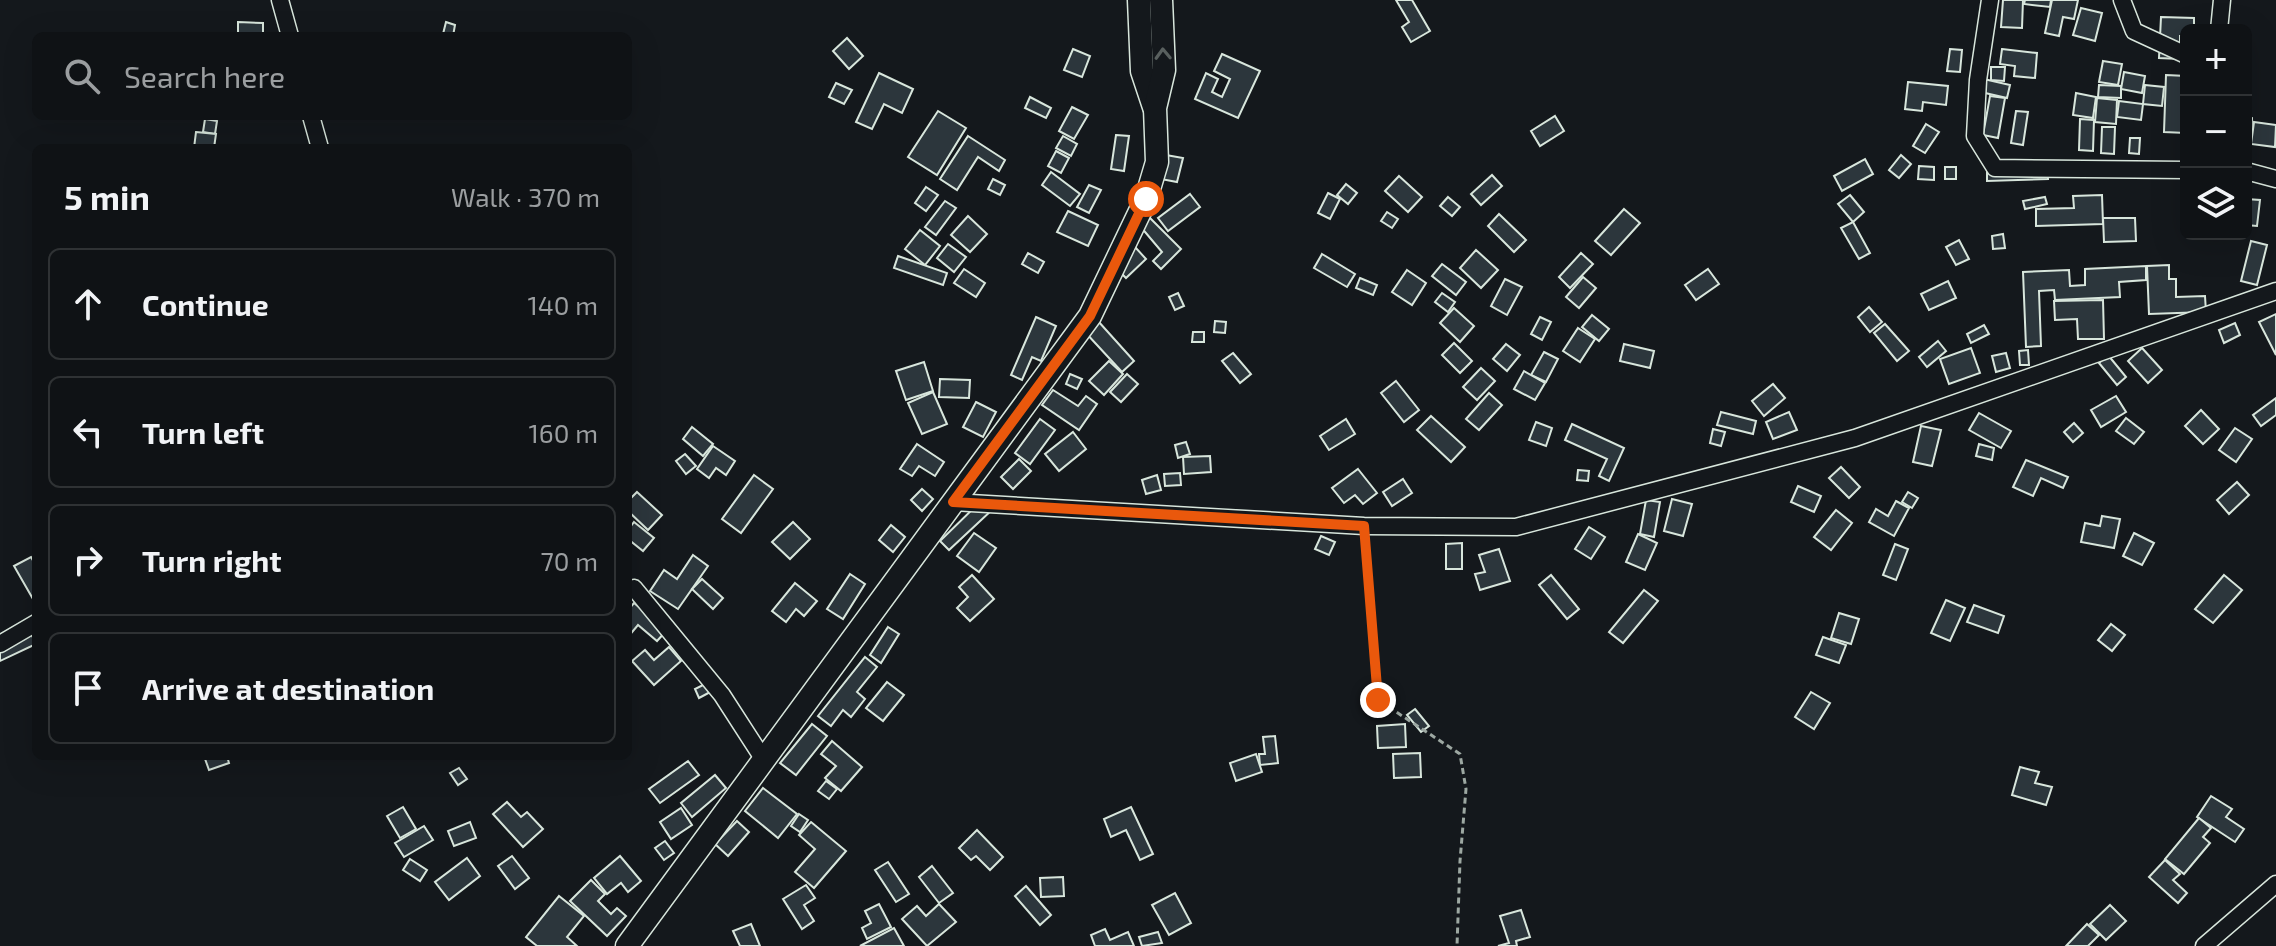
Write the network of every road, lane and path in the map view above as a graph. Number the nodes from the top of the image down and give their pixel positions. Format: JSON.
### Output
{"nodes":[{"id":1,"x":280,"y":0,"type":"edge"},
{"id":2,"x":1139,"y":0,"type":"edge"},
{"id":3,"x":1161,"y":0,"type":"edge"},
{"id":4,"x":1990,"y":0,"type":"edge"},
{"id":5,"x":2122,"y":0,"type":"edge"},
{"id":6,"x":2222,"y":0,"type":"edge"},
{"id":7,"x":2220,"y":24,"type":"edge"},
{"id":8,"x":289,"y":32,"type":"edge"},
{"id":9,"x":2180,"y":52,"type":"edge"},
{"id":10,"x":1155,"y":108,"type":"junction"},
{"id":11,"x":312,"y":120,"type":"edge"},
{"id":12,"x":319,"y":144,"type":"edge"},
{"id":13,"x":2180,"y":170,"type":"edge"},
{"id":14,"x":2252,"y":173,"type":"edge"},
{"id":15,"x":2276,"y":179,"type":"edge"},
{"id":16,"x":2276,"y":291,"type":"edge"},
{"id":17,"x":953,"y":502,"type":"junction"},
{"id":18,"x":1364,"y":526,"type":"junction"},
{"id":19,"x":634,"y":588,"type":"dead end"},
{"id":20,"x":32,"y":625,"type":"edge"},
{"id":21,"x":0,"y":644,"type":"edge"},
{"id":22,"x":764,"y":760,"type":"junction"},
{"id":23,"x":2276,"y":884,"type":"edge"},
{"id":24,"x":627,"y":946,"type":"edge"},
{"id":25,"x":1457,"y":946,"type":"edge"},
{"id":26,"x":2204,"y":946,"type":"edge"}],
"edges":[{"from":1,"to":8,"type":"street"},
{"from":2,"to":10,"type":"main road"},
{"from":10,"to":3,"type":"main road","one_way":true},
{"from":4,"to":13,"type":"street"},
{"from":5,"to":9,"type":"street"},
{"from":6,"to":7,"type":"street"},
{"from":10,"to":17,"type":"main road"},
{"from":11,"to":12,"type":"street"},
{"from":14,"to":15,"type":"street"},
{"from":16,"to":18,"type":"street"},
{"from":17,"to":18,"type":"street"},
{"from":17,"to":22,"type":"main road"},
{"from":18,"to":25,"type":"path"},
{"from":19,"to":22,"type":"street"},
{"from":20,"to":21,"type":"street"},
{"from":22,"to":24,"type":"main road"},
{"from":23,"to":26,"type":"street"}]}
